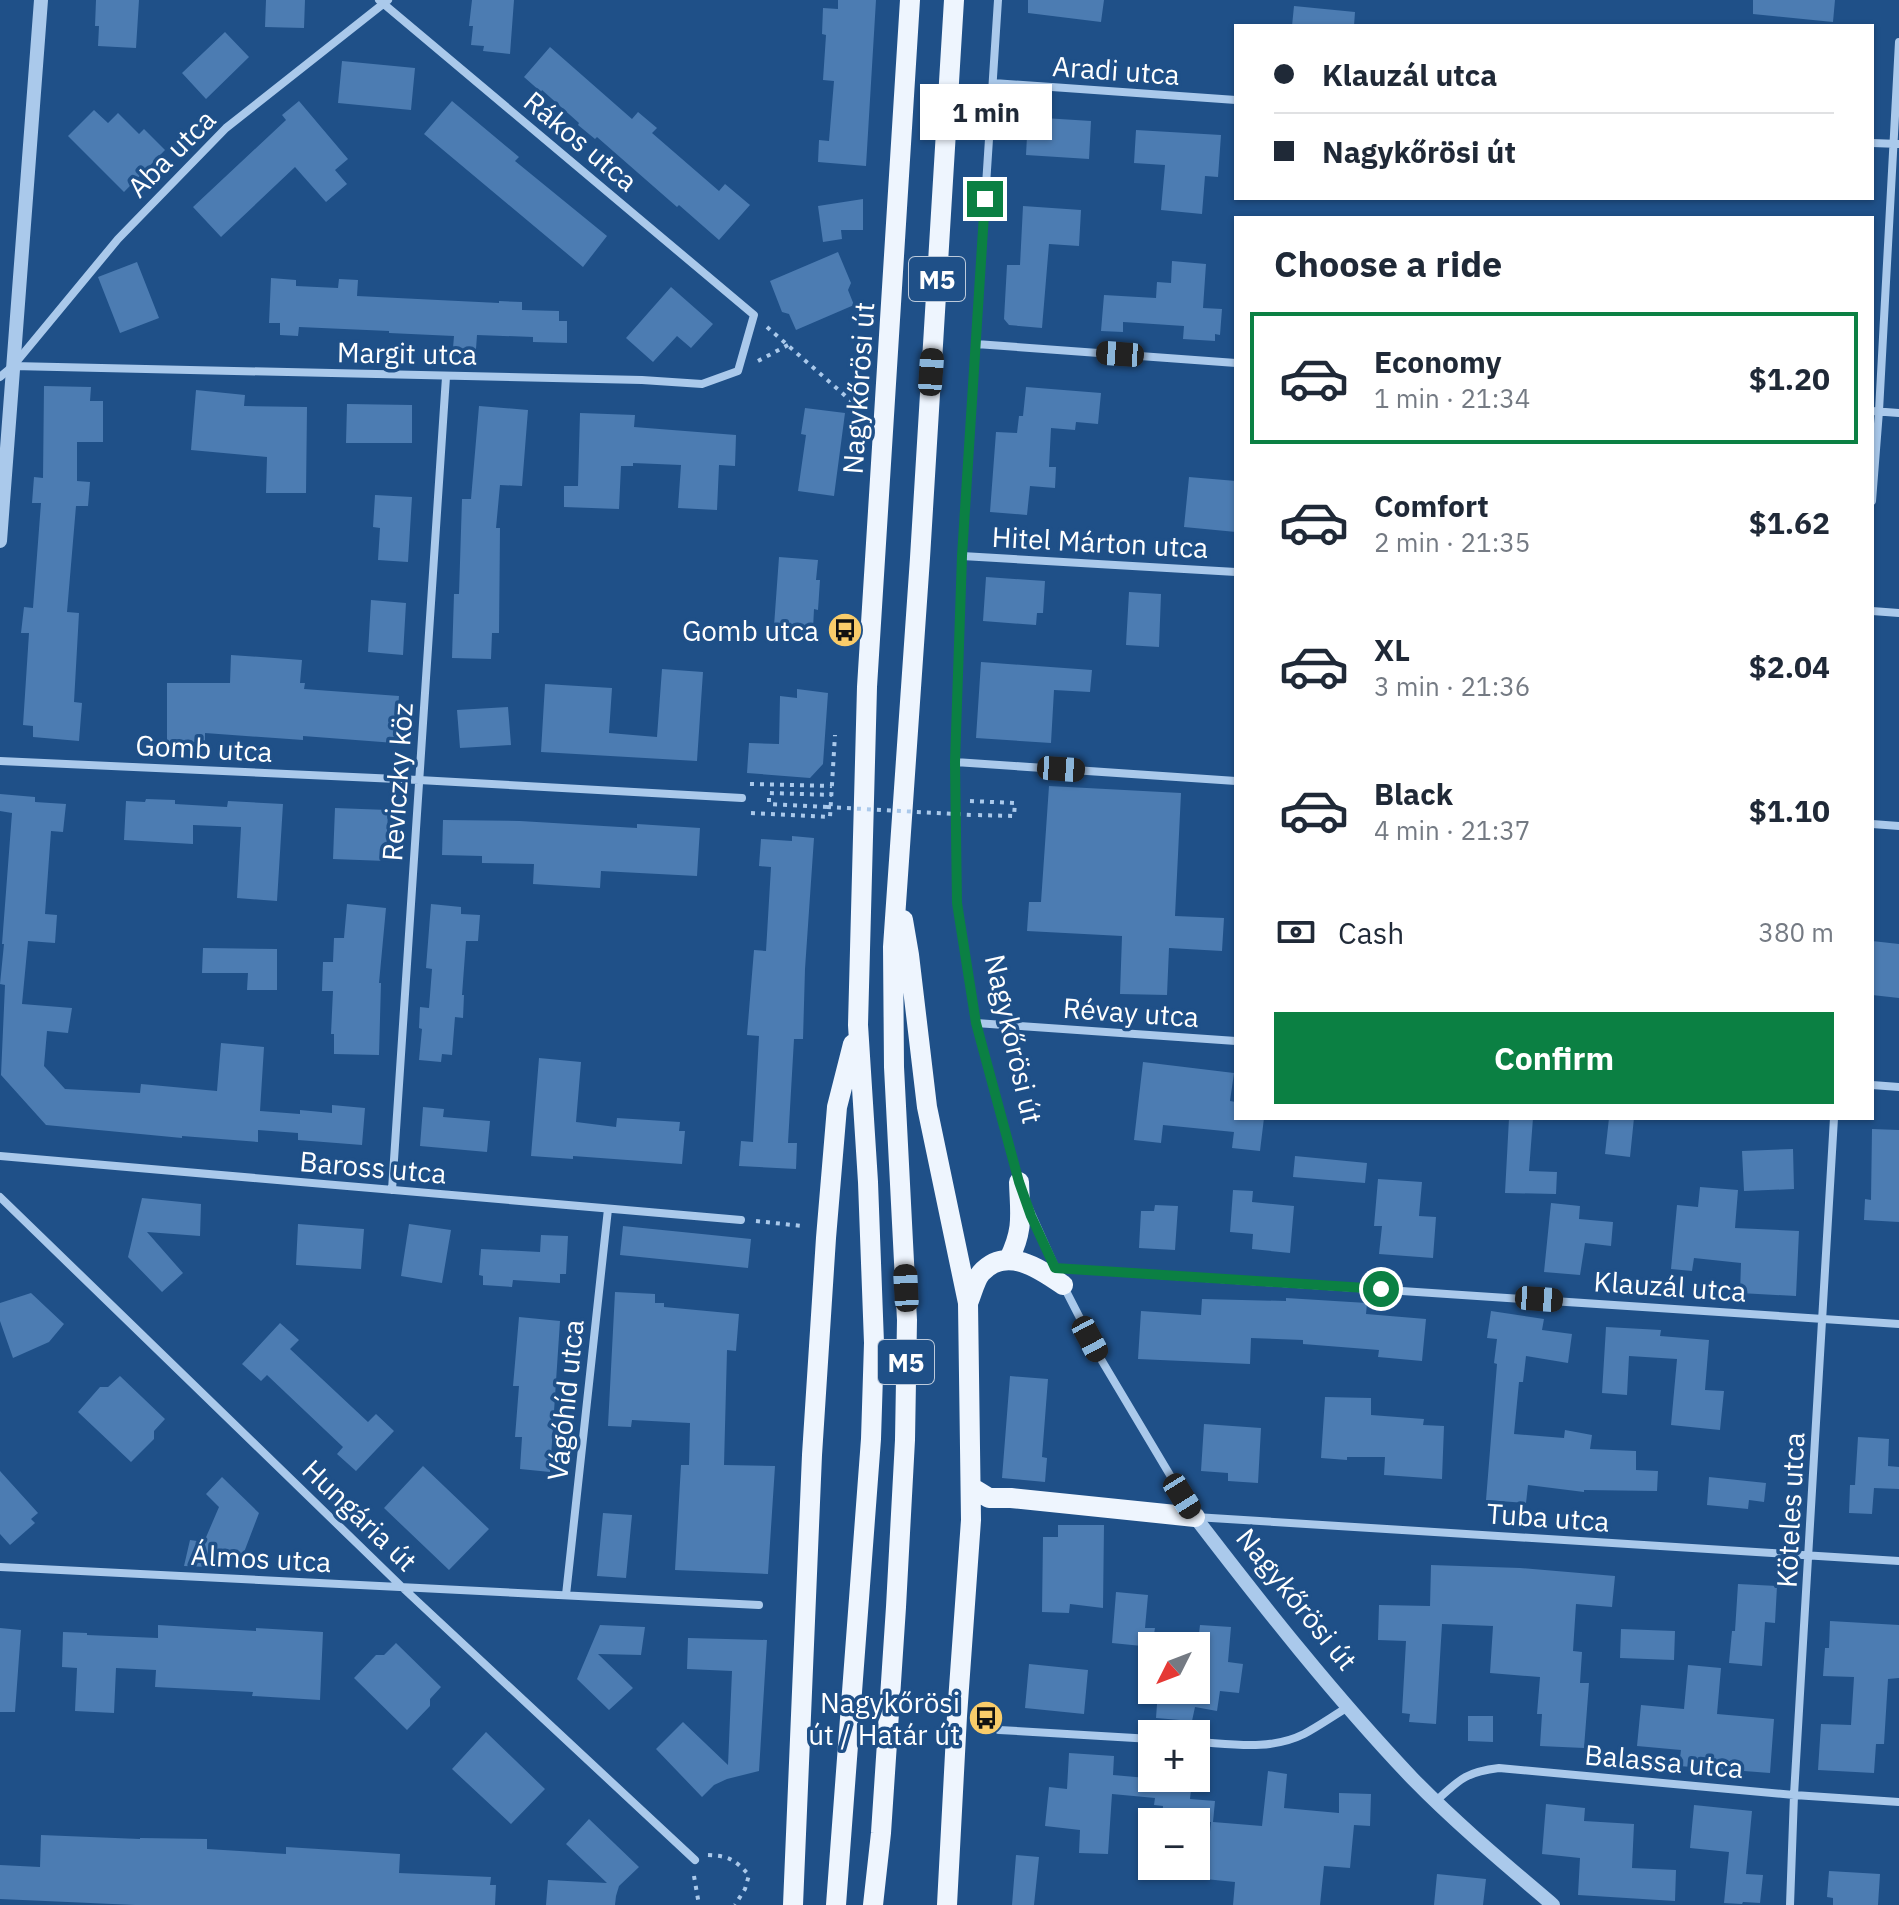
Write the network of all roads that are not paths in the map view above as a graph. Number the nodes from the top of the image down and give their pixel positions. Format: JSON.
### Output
{"nodes":[{"id":1,"x":41,"y":0,"type":"edge"},
{"id":2,"x":910,"y":0,"type":"edge"},
{"id":3,"x":954,"y":0,"type":"edge"},
{"id":4,"x":998,"y":0,"type":"edge"},
{"id":5,"x":383,"y":1,"type":"edge"},
{"id":6,"x":1899,"y":42,"type":"edge"},
{"id":7,"x":993,"y":83,"type":"junction"},
{"id":8,"x":1234,"y":100,"type":"edge"},
{"id":9,"x":1874,"y":143,"type":"edge"},
{"id":10,"x":1896,"y":144,"type":"edge"},
{"id":11,"x":976,"y":344,"type":"junction"},
{"id":12,"x":1234,"y":363,"type":"edge"},
{"id":13,"x":13,"y":366,"type":"junction"},
{"id":14,"x":738,"y":371,"type":"joint"},
{"id":15,"x":0,"y":377,"type":"edge"},
{"id":16,"x":446,"y":377,"type":"junction"},
{"id":17,"x":1876,"y":411,"type":"edge"},
{"id":18,"x":1899,"y":413,"type":"edge"},
{"id":19,"x":1874,"y":456,"type":"edge"},
{"id":20,"x":0,"y":541,"type":"edge"},
{"id":21,"x":962,"y":556,"type":"junction"},
{"id":22,"x":1234,"y":572,"type":"edge"},
{"id":23,"x":1874,"y":611,"type":"edge"},
{"id":24,"x":1899,"y":613,"type":"edge"},
{"id":25,"x":0,"y":761,"type":"edge"},
{"id":26,"x":955,"y":762,"type":"junction"},
{"id":27,"x":419,"y":780,"type":"junction"},
{"id":28,"x":1234,"y":781,"type":"edge"},
{"id":29,"x":742,"y":798,"type":"road end"},
{"id":30,"x":1874,"y":824,"type":"edge"},
{"id":31,"x":1899,"y":826,"type":"edge"},
{"id":32,"x":897,"y":891,"type":"junction"},
{"id":33,"x":976,"y":1023,"type":"junction"},
{"id":34,"x":858,"y":1025,"type":"junction"},
{"id":35,"x":1234,"y":1041,"type":"edge"},
{"id":36,"x":1874,"y":1085,"type":"edge"},
{"id":37,"x":1899,"y":1087,"type":"edge"},
{"id":38,"x":1834,"y":1120,"type":"edge"},
{"id":39,"x":0,"y":1156,"type":"edge"},
{"id":40,"x":1019,"y":1182,"type":"junction"},
{"id":41,"x":392,"y":1190,"type":"junction"},
{"id":42,"x":0,"y":1197,"type":"edge"},
{"id":43,"x":608,"y":1209,"type":"junction"},
{"id":44,"x":741,"y":1220,"type":"road end"},
{"id":45,"x":1009,"y":1259,"type":"junction"},
{"id":46,"x":1059,"y":1276,"type":"junction"},
{"id":47,"x":968,"y":1303,"type":"junction"},
{"id":48,"x":1823,"y":1318,"type":"junction"},
{"id":49,"x":1899,"y":1324,"type":"edge"},
{"id":50,"x":971,"y":1487,"type":"junction"},
{"id":51,"x":1195,"y":1517,"type":"junction"},
{"id":52,"x":1809,"y":1555,"type":"junction"},
{"id":53,"x":1899,"y":1561,"type":"edge"},
{"id":54,"x":0,"y":1567,"type":"edge"},
{"id":55,"x":403,"y":1588,"type":"junction"},
{"id":56,"x":566,"y":1595,"type":"junction"},
{"id":57,"x":759,"y":1605,"type":"dead end"},
{"id":58,"x":1349,"y":1707,"type":"junction"},
{"id":59,"x":999,"y":1730,"type":"dead end"},
{"id":60,"x":1138,"y":1738,"type":"edge"},
{"id":61,"x":1210,"y":1743,"type":"edge"},
{"id":62,"x":1794,"y":1795,"type":"junction"},
{"id":63,"x":1436,"y":1801,"type":"junction"},
{"id":64,"x":1899,"y":1802,"type":"edge"},
{"id":65,"x":692,"y":1857,"type":"road end"},
{"id":66,"x":793,"y":1905,"type":"edge"},
{"id":67,"x":836,"y":1905,"type":"edge"},
{"id":68,"x":873,"y":1905,"type":"edge"},
{"id":69,"x":947,"y":1905,"type":"edge"},
{"id":70,"x":1553,"y":1905,"type":"edge"},
{"id":71,"x":1790,"y":1905,"type":"edge"}],
"edges":[{"from":1,"to":13,"type":"street"},
{"from":2,"to":34,"type":"main road","name":"Nagykőrösi út","number":"M5"},
{"from":3,"to":32,"type":"main road","number":"M5"},
{"from":4,"to":7,"type":"street","name":"Nagykőrösi út"},
{"from":5,"to":13,"type":"street","name":"Aba utca"},
{"from":5,"to":14,"type":"street","name":"Rákos utca"},
{"from":6,"to":10,"type":"street"},
{"from":7,"to":8,"type":"street","name":"Aradi utca"},
{"from":7,"to":11,"type":"street","name":"Nagykőrösi út"},
{"from":9,"to":10,"type":"street"},
{"from":10,"to":17,"type":"street"},
{"from":11,"to":12,"type":"street"},
{"from":11,"to":21,"type":"street","name":"Nagykőrösi út"},
{"from":13,"to":15,"type":"street","name":"Aba utca"},
{"from":13,"to":16,"type":"street","name":"Margit utca"},
{"from":13,"to":20,"type":"street"},
{"from":14,"to":16,"type":"street","name":"Margit utca"},
{"from":16,"to":27,"type":"street","name":"Reviczky köz"},
{"from":17,"to":18,"type":"street"},
{"from":17,"to":19,"type":"street"},
{"from":21,"to":22,"type":"street","name":"Hitel Márton utca"},
{"from":21,"to":26,"type":"street","name":"Nagykőrösi út"},
{"from":23,"to":24,"type":"street"},
{"from":25,"to":27,"type":"street","name":"Gomb utca"},
{"from":26,"to":28,"type":"street"},
{"from":26,"to":33,"type":"street","name":"Nagykőrösi út"},
{"from":27,"to":29,"type":"street","name":"Gomb utca"},
{"from":27,"to":41,"type":"street","name":"Reviczky köz"},
{"from":30,"to":31,"type":"street"},
{"from":32,"to":47,"type":"main road"},
{"from":32,"to":68,"type":"main road","number":"M5"},
{"from":33,"to":35,"type":"street","name":"Révay utca"},
{"from":33,"to":40,"type":"street","name":"Nagykőrösi út"},
{"from":34,"to":66,"type":"main road"},
{"from":34,"to":67,"type":"main road","name":"Nagykőrösi út","number":"M5"},
{"from":36,"to":37,"type":"street"},
{"from":38,"to":48,"type":"street","name":"Köteles utca"},
{"from":39,"to":41,"type":"street","name":"Baross utca"},
{"from":40,"to":45,"type":"main road"},
{"from":40,"to":46,"type":"street","name":"Nagykőrösi út"},
{"from":41,"to":43,"type":"street","name":"Baross utca"},
{"from":42,"to":55,"type":"street","name":"Hungária út"},
{"from":43,"to":44,"type":"street","name":"Baross utca"},
{"from":43,"to":56,"type":"street","name":"Vágóhíd utca"},
{"from":45,"to":46,"type":"main road"},
{"from":45,"to":47,"type":"main road"},
{"from":46,"to":48,"type":"street","name":"Klauzál utca"},
{"from":46,"to":51,"type":"street","name":"Nagykőrösi út"},
{"from":47,"to":50,"type":"main road"},
{"from":48,"to":49,"type":"street","name":"Klauzál utca"},
{"from":48,"to":52,"type":"street","name":"Köteles utca"},
{"from":50,"to":51,"type":"main road"},
{"from":50,"to":69,"type":"main road"},
{"from":51,"to":52,"type":"street","name":"Tuba utca"},
{"from":51,"to":58,"type":"street","name":"Nagykőrösi út"},
{"from":52,"to":53,"type":"street","name":"Tuba utca"},
{"from":52,"to":62,"type":"street","name":"Köteles utca"},
{"from":54,"to":55,"type":"street","name":"Álmos utca"},
{"from":55,"to":56,"type":"street","name":"Álmos utca"},
{"from":55,"to":65,"type":"street","name":"Hungária út"},
{"from":56,"to":57,"type":"street","name":"Álmos utca"},
{"from":58,"to":61,"type":"street"},
{"from":58,"to":63,"type":"street","name":"Nagykőrösi út"},
{"from":59,"to":60,"type":"street"},
{"from":62,"to":63,"type":"street","name":"Balassa utca"},
{"from":62,"to":64,"type":"street","name":"Balassa utca"},
{"from":62,"to":71,"type":"street","name":"Köteles utca"},
{"from":63,"to":70,"type":"street","name":"Nagykőrösi út"}]}
